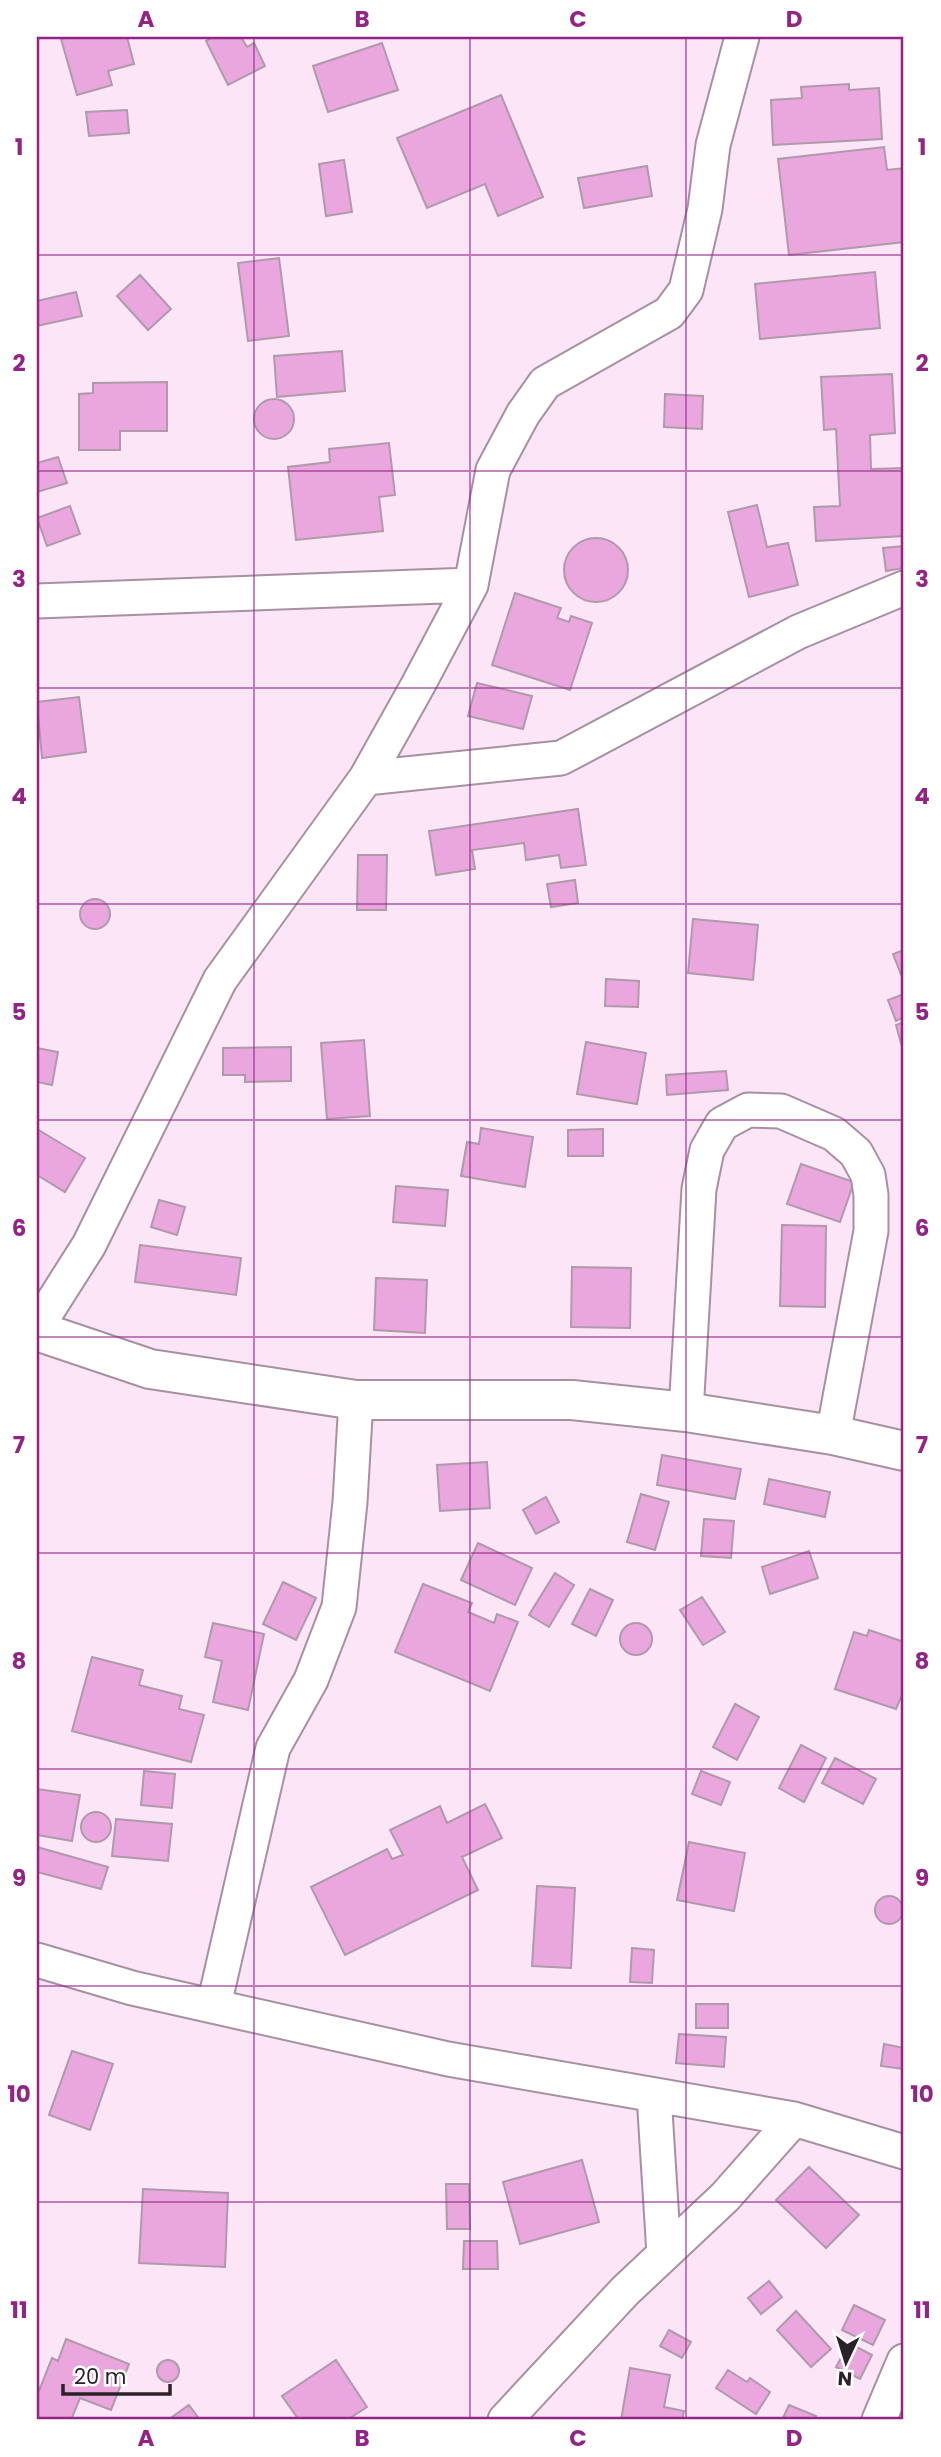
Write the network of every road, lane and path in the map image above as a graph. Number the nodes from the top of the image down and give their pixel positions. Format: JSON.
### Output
{"nodes":[{"id":1,"x":742,"y":37,"type":"edge"},
{"id":2,"x":471,"y":585,"type":"junction"},
{"id":3,"x":904,"y":588,"type":"edge"},
{"id":4,"x":37,"y":601,"type":"edge"},
{"id":5,"x":366,"y":778,"type":"junction"},
{"id":6,"x":37,"y":1329,"type":"edge"},
{"id":7,"x":356,"y":1400,"type":"junction"},
{"id":8,"x":686,"y":1412,"type":"junction"},
{"id":9,"x":833,"y":1435,"type":"junction"},
{"id":10,"x":904,"y":1451,"type":"edge"},
{"id":11,"x":37,"y":1960,"type":"edge"},
{"id":12,"x":214,"y":2005,"type":"junction"},
{"id":13,"x":654,"y":2095,"type":"junction"},
{"id":14,"x":794,"y":2119,"type":"junction"},
{"id":15,"x":904,"y":2152,"type":"edge"},
{"id":16,"x":664,"y":2254,"type":"junction"},
{"id":17,"x":904,"y":2361,"type":"edge"},
{"id":18,"x":505,"y":2420,"type":"edge"},
{"id":19,"x":879,"y":2420,"type":"edge"}],
"edges":[{"from":1,"to":2,"type":"street"},
{"from":2,"to":4,"type":"street"},
{"from":2,"to":5,"type":"street"},
{"from":3,"to":5,"type":"street"},
{"from":5,"to":6,"type":"street"},
{"from":6,"to":7,"type":"street"},
{"from":7,"to":8,"type":"street"},
{"from":7,"to":12,"type":"street"},
{"from":8,"to":9,"type":"street"},
{"from":8,"to":9,"type":"street"},
{"from":9,"to":10,"type":"street"},
{"from":11,"to":12,"type":"street"},
{"from":12,"to":13,"type":"street"},
{"from":13,"to":14,"type":"street"},
{"from":13,"to":16,"type":"street"},
{"from":14,"to":15,"type":"street"},
{"from":14,"to":16,"type":"street"},
{"from":16,"to":18,"type":"street"},
{"from":17,"to":19,"type":"street"}]}
